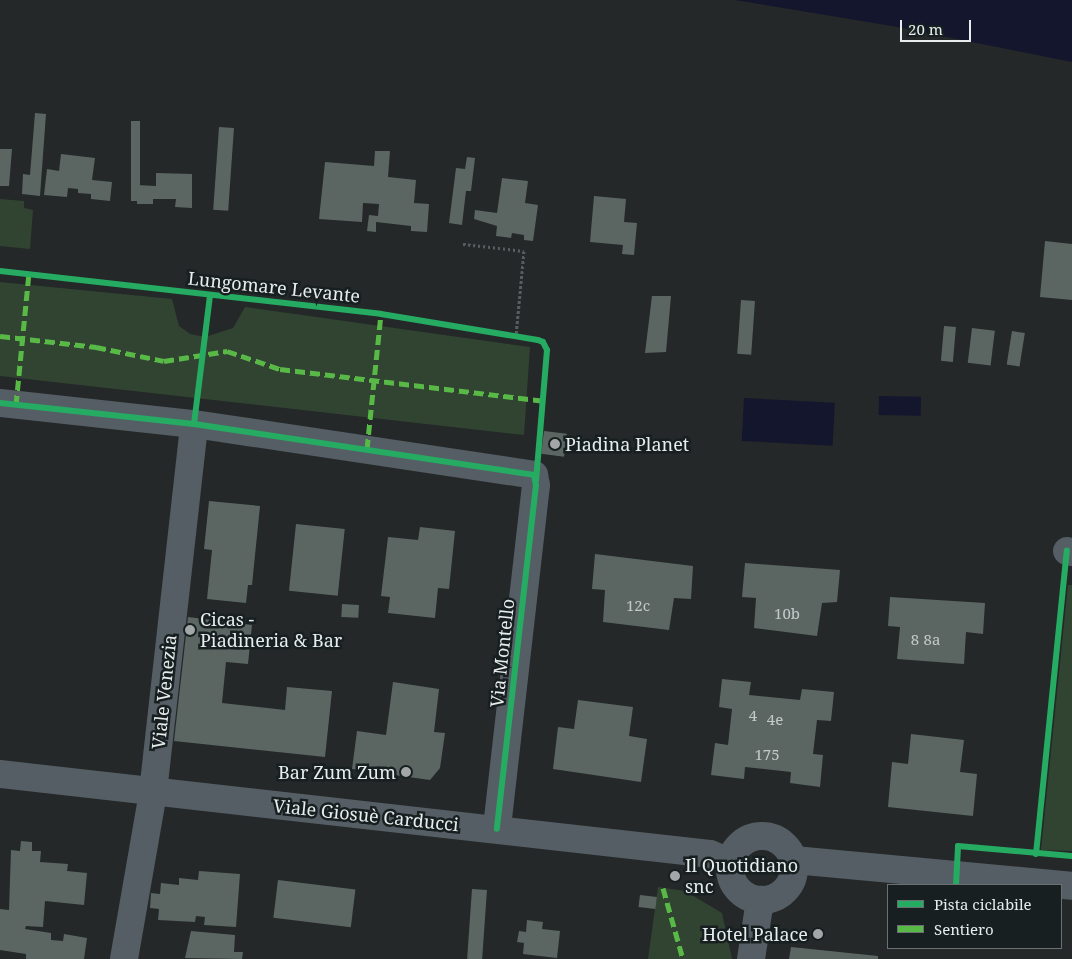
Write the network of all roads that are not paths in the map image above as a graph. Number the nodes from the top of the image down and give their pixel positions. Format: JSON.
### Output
{"nodes":[{"id":1,"x":0,"y":403,"type":"edge"},
{"id":2,"x":194,"y":424,"type":"junction"},
{"id":3,"x":0,"y":774,"type":"edge"},
{"id":4,"x":153,"y":792,"type":"junction"},
{"id":5,"x":497,"y":829,"type":"junction"},
{"id":6,"x":794,"y":860,"type":"junction"},
{"id":7,"x":731,"y":863,"type":"junction"},
{"id":8,"x":1051,"y":884,"type":"edge"},
{"id":9,"x":760,"y":900,"type":"junction"},
{"id":10,"x":124,"y":959,"type":"edge"},
{"id":11,"x":751,"y":959,"type":"edge"}],
"edges":[{"from":1,"to":2,"type":"street"},
{"from":2,"to":4,"type":"street","name":"Viale Venezia"},
{"from":2,"to":5,"type":"street","name":"Via Montello"},
{"from":3,"to":4,"type":"street","name":"Viale Giosuè Carducci"},
{"from":4,"to":5,"type":"street","name":"Viale Giosuè Carducci"},
{"from":4,"to":10,"type":"street","name":"Viale Venezia"},
{"from":5,"to":7,"type":"street","name":"Viale Giosuè Carducci"},
{"from":6,"to":7,"type":"street"},
{"from":6,"to":8,"type":"street"},
{"from":6,"to":9,"type":"street"},
{"from":7,"to":9,"type":"street"},
{"from":9,"to":11,"type":"street"}]}
